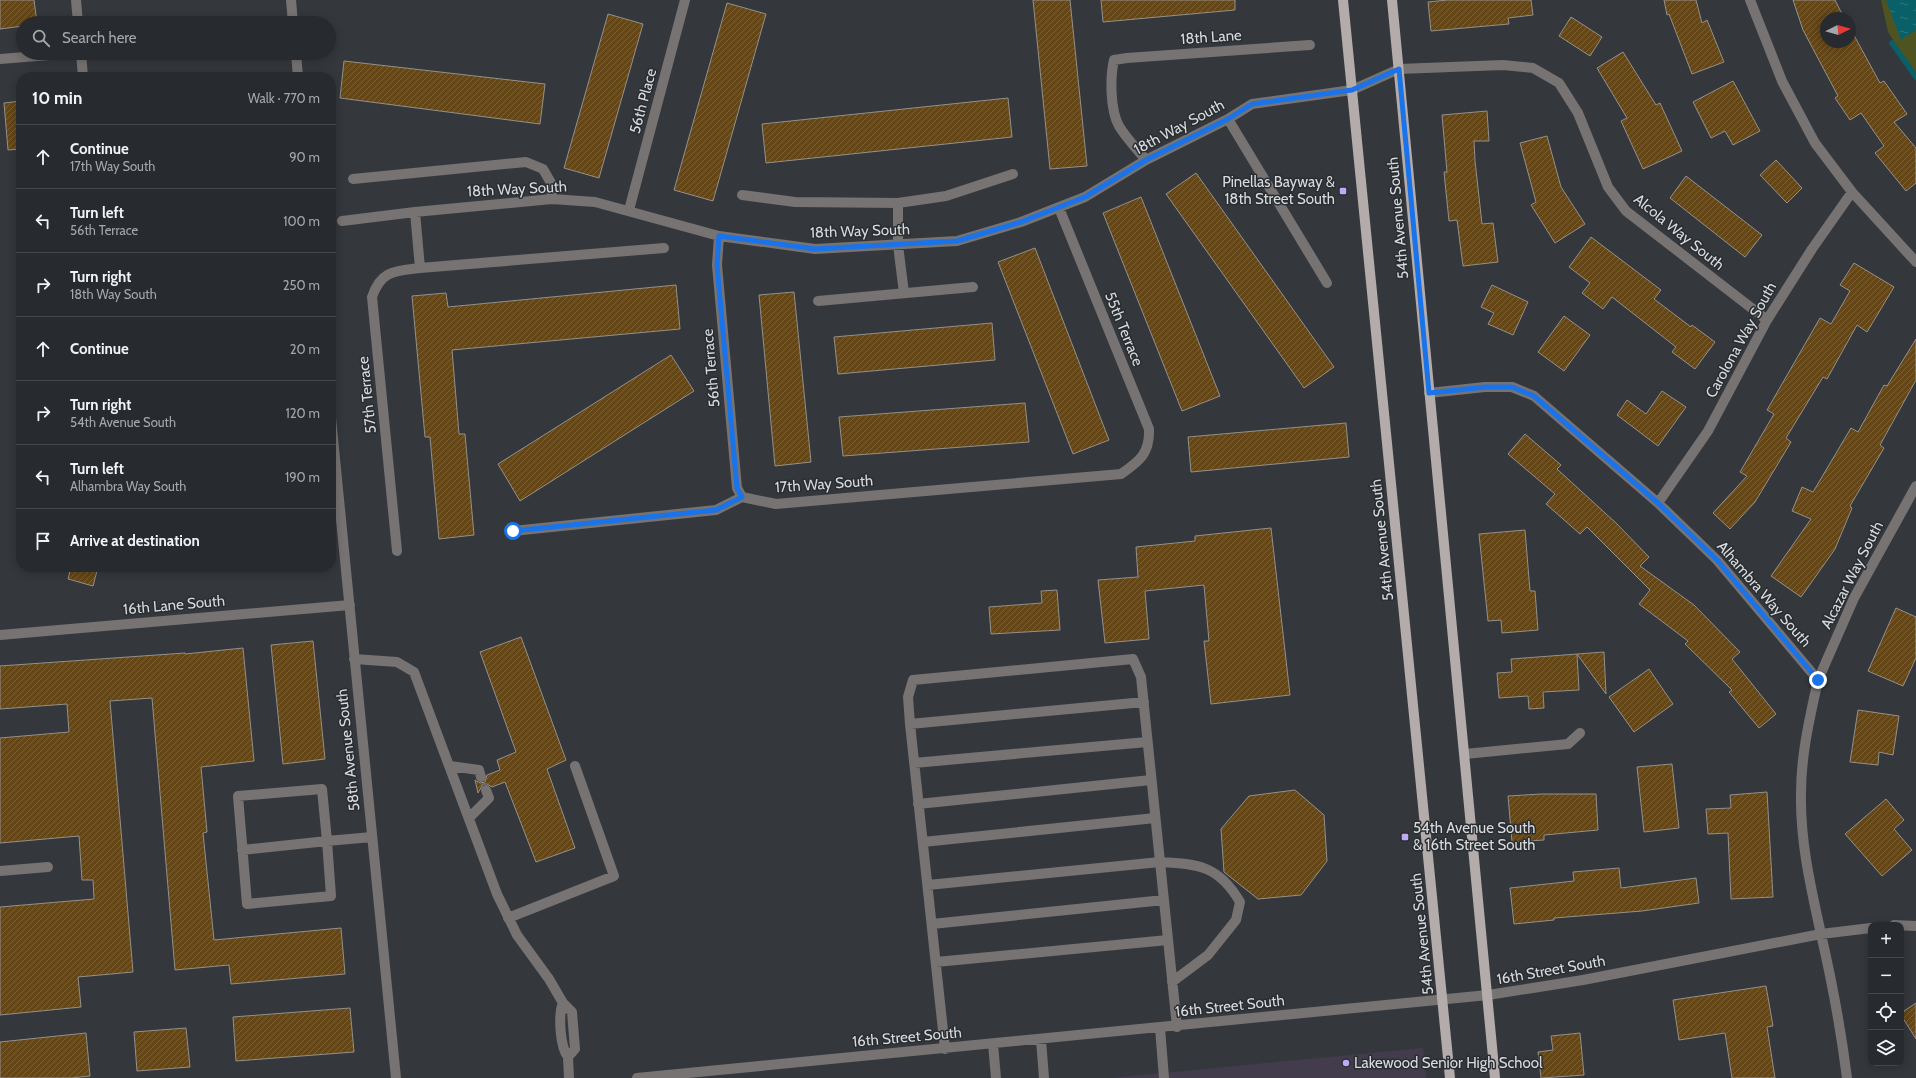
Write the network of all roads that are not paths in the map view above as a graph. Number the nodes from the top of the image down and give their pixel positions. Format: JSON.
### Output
{"nodes":[{"id":1,"x":76,"y":0,"type":"edge"},
{"id":2,"x":291,"y":0,"type":"edge"},
{"id":3,"x":685,"y":0,"type":"edge"},
{"id":4,"x":1343,"y":0,"type":"edge"},
{"id":5,"x":1392,"y":0,"type":"edge"},
{"id":6,"x":1750,"y":0,"type":"edge"},
{"id":7,"x":77,"y":16,"type":"edge"},
{"id":8,"x":292,"y":16,"type":"edge"},
{"id":9,"x":1310,"y":45,"type":"dead end"},
{"id":10,"x":16,"y":58,"type":"edge"},
{"id":11,"x":0,"y":59,"type":"edge"},
{"id":12,"x":82,"y":60,"type":"edge"},
{"id":13,"x":297,"y":60,"type":"edge"},
{"id":14,"x":1399,"y":69,"type":"junction"},
{"id":15,"x":83,"y":72,"type":"edge"},
{"id":16,"x":298,"y":72,"type":"edge"},
{"id":17,"x":1352,"y":90,"type":"junction"},
{"id":18,"x":1228,"y":119,"type":"junction"},
{"id":19,"x":1146,"y":160,"type":"junction"},
{"id":20,"x":1013,"y":174,"type":"dead end"},
{"id":21,"x":352,"y":179,"type":"dead end"},
{"id":22,"x":1852,"y":192,"type":"junction"},
{"id":23,"x":742,"y":195,"type":"dead end"},
{"id":24,"x":552,"y":199,"type":"junction"},
{"id":25,"x":898,"y":203,"type":"junction"},
{"id":26,"x":1059,"y":208,"type":"junction"},
{"id":27,"x":629,"y":210,"type":"junction"},
{"id":28,"x":415,"y":212,"type":"junction"},
{"id":29,"x":342,"y":221,"type":"dead end"},
{"id":30,"x":719,"y":236,"type":"junction"},
{"id":31,"x":898,"y":245,"type":"junction"},
{"id":32,"x":664,"y":248,"type":"dead end"},
{"id":33,"x":1916,"y":262,"type":"edge"},
{"id":34,"x":420,"y":268,"type":"junction"},
{"id":35,"x":1327,"y":283,"type":"dead end"},
{"id":36,"x":973,"y":287,"type":"dead end"},
{"id":37,"x":904,"y":293,"type":"junction"},
{"id":38,"x":818,"y":301,"type":"dead end"},
{"id":39,"x":1767,"y":320,"type":"junction"},
{"id":40,"x":1429,"y":393,"type":"junction"},
{"id":41,"x":1138,"y":462,"type":"joint"},
{"id":42,"x":336,"y":467,"type":"edge"},
{"id":43,"x":1916,"y":486,"type":"edge"},
{"id":44,"x":742,"y":497,"type":"junction"},
{"id":45,"x":1658,"y":503,"type":"junction"},
{"id":46,"x":513,"y":531,"type":"dead end"},
{"id":47,"x":397,"y":551,"type":"dead end"},
{"id":48,"x":350,"y":605,"type":"junction"},
{"id":49,"x":0,"y":634,"type":"edge"},
{"id":50,"x":354,"y":659,"type":"junction"},
{"id":51,"x":1818,"y":680,"type":"junction"},
{"id":52,"x":1144,"y":702,"type":"junction"},
{"id":53,"x":910,"y":724,"type":"junction"},
{"id":54,"x":1580,"y":733,"type":"dead end"},
{"id":55,"x":1147,"y":742,"type":"junction"},
{"id":56,"x":1465,"y":754,"type":"junction"},
{"id":57,"x":914,"y":763,"type":"junction"},
{"id":58,"x":450,"y":766,"type":"junction"},
{"id":59,"x":575,"y":766,"type":"dead end"},
{"id":60,"x":481,"y":777,"type":"dead end"},
{"id":61,"x":1151,"y":780,"type":"junction"},
{"id":62,"x":486,"y":790,"type":"dead end"},
{"id":63,"x":918,"y":804,"type":"junction"},
{"id":64,"x":469,"y":818,"type":"junction"},
{"id":65,"x":1155,"y":818,"type":"junction"},
{"id":66,"x":372,"y":837,"type":"junction"},
{"id":67,"x":327,"y":841,"type":"junction"},
{"id":68,"x":923,"y":842,"type":"junction"},
{"id":69,"x":242,"y":850,"type":"junction"},
{"id":70,"x":1160,"y":862,"type":"junction"},
{"id":71,"x":48,"y":867,"type":"dead end"},
{"id":72,"x":0,"y":871,"type":"edge"},
{"id":73,"x":928,"y":885,"type":"junction"},
{"id":74,"x":1164,"y":900,"type":"junction"},
{"id":75,"x":508,"y":918,"type":"junction"},
{"id":76,"x":932,"y":924,"type":"junction"},
{"id":77,"x":1904,"y":925,"type":"edge"},
{"id":78,"x":1916,"y":926,"type":"edge"},
{"id":79,"x":1868,"y":928,"type":"edge"},
{"id":80,"x":1821,"y":934,"type":"junction"},
{"id":81,"x":1168,"y":940,"type":"junction"},
{"id":82,"x":936,"y":962,"type":"junction"},
{"id":83,"x":1172,"y":982,"type":"junction"},
{"id":84,"x":1488,"y":995,"type":"junction"},
{"id":85,"x":1444,"y":1000,"type":"junction"},
{"id":86,"x":1177,"y":1027,"type":"junction"},
{"id":87,"x":1160,"y":1028,"type":"junction"},
{"id":88,"x":1041,"y":1040,"type":"junction"},
{"id":89,"x":993,"y":1044,"type":"junction"},
{"id":90,"x":945,"y":1048,"type":"junction"},
{"id":91,"x":396,"y":1078,"type":"edge"},
{"id":92,"x":568,"y":1078,"type":"edge"},
{"id":93,"x":638,"y":1078,"type":"edge"},
{"id":94,"x":996,"y":1078,"type":"edge"},
{"id":95,"x":1044,"y":1078,"type":"edge"},
{"id":96,"x":1164,"y":1078,"type":"edge"},
{"id":97,"x":1450,"y":1078,"type":"edge"},
{"id":98,"x":1495,"y":1078,"type":"edge"},
{"id":99,"x":1847,"y":1078,"type":"edge"}],
"edges":[{"from":1,"to":7,"type":"street"},
{"from":2,"to":8,"type":"street"},
{"from":3,"to":27,"type":"street","name":"56th Place"},
{"from":4,"to":17,"type":"main road","name":"54th Avenue South"},
{"from":5,"to":14,"type":"main road","name":"54th Avenue South"},
{"from":6,"to":22,"type":"street"},
{"from":9,"to":19,"type":"street","name":"18th Lane"},
{"from":10,"to":11,"type":"street"},
{"from":12,"to":15,"type":"street"},
{"from":13,"to":16,"type":"street"},
{"from":14,"to":17,"type":"street","name":"18th Way South"},
{"from":14,"to":39,"type":"street","name":"Alcola Way South"},
{"from":14,"to":40,"type":"main road","name":"54th Avenue South"},
{"from":17,"to":18,"type":"street","name":"18th Way South"},
{"from":17,"to":85,"type":"main road","name":"54th Avenue South"},
{"from":18,"to":19,"type":"street","name":"18th Way South"},
{"from":18,"to":35,"type":"street"},
{"from":19,"to":26,"type":"street","name":"18th Way South"},
{"from":20,"to":25,"type":"street"},
{"from":21,"to":24,"type":"street"},
{"from":22,"to":33,"type":"street"},
{"from":22,"to":39,"type":"street","name":"Carolona Way South"},
{"from":23,"to":25,"type":"street"},
{"from":24,"to":27,"type":"street","name":"18th Way South"},
{"from":24,"to":28,"type":"street","name":"18th Way South"},
{"from":25,"to":31,"type":"street"},
{"from":26,"to":31,"type":"street","name":"18th Way South"},
{"from":26,"to":41,"type":"street","name":"55th Terrace"},
{"from":27,"to":30,"type":"street","name":"18th Way South"},
{"from":28,"to":29,"type":"street","name":"18th Way South"},
{"from":28,"to":34,"type":"street"},
{"from":30,"to":31,"type":"street","name":"18th Way South"},
{"from":30,"to":44,"type":"street","name":"56th Terrace"},
{"from":31,"to":37,"type":"street"},
{"from":32,"to":34,"type":"street","name":"57th Terrace"},
{"from":34,"to":47,"type":"street","name":"57th Terrace"},
{"from":36,"to":37,"type":"street"},
{"from":37,"to":38,"type":"street"},
{"from":39,"to":45,"type":"street","name":"Carolona Way South"},
{"from":40,"to":45,"type":"street","name":"Alhambra Way South"},
{"from":40,"to":56,"type":"main road","name":"54th Avenue South"},
{"from":41,"to":44,"type":"street","name":"17th Way South"},
{"from":42,"to":48,"type":"street","name":"58th Avenue South"},
{"from":43,"to":51,"type":"street","name":"Alcazar Way South"},
{"from":44,"to":46,"type":"street"},
{"from":45,"to":51,"type":"street","name":"Alhambra Way South"},
{"from":48,"to":49,"type":"street","name":"16th Lane South"},
{"from":48,"to":50,"type":"street","name":"58th Avenue South"},
{"from":50,"to":58,"type":"street"},
{"from":50,"to":66,"type":"street","name":"58th Avenue South"},
{"from":51,"to":80,"type":"street"},
{"from":52,"to":53,"type":"street"},
{"from":52,"to":53,"type":"street"},
{"from":52,"to":55,"type":"street"},
{"from":53,"to":57,"type":"street"},
{"from":54,"to":56,"type":"street"},
{"from":55,"to":57,"type":"street"},
{"from":55,"to":61,"type":"street"},
{"from":56,"to":84,"type":"main road","name":"54th Avenue South"},
{"from":57,"to":63,"type":"street"},
{"from":58,"to":60,"type":"street"},
{"from":58,"to":64,"type":"street"},
{"from":59,"to":75,"type":"street"},
{"from":61,"to":63,"type":"street"},
{"from":61,"to":65,"type":"street"},
{"from":62,"to":64,"type":"street"},
{"from":63,"to":68,"type":"street"},
{"from":64,"to":75,"type":"street"},
{"from":65,"to":68,"type":"street"},
{"from":65,"to":70,"type":"street"},
{"from":66,"to":67,"type":"street"},
{"from":66,"to":91,"type":"street","name":"58th Avenue South"},
{"from":67,"to":69,"type":"street"},
{"from":67,"to":69,"type":"street"},
{"from":67,"to":69,"type":"street"},
{"from":68,"to":73,"type":"street"},
{"from":70,"to":73,"type":"street"},
{"from":70,"to":74,"type":"street"},
{"from":70,"to":83,"type":"street"},
{"from":71,"to":72,"type":"street"},
{"from":73,"to":76,"type":"street"},
{"from":74,"to":76,"type":"street"},
{"from":74,"to":81,"type":"street"},
{"from":75,"to":92,"type":"street"},
{"from":76,"to":82,"type":"street"},
{"from":77,"to":78,"type":"street"},
{"from":79,"to":80,"type":"street"},
{"from":80,"to":84,"type":"street","name":"16th Street South"},
{"from":80,"to":99,"type":"street"},
{"from":81,"to":82,"type":"street"},
{"from":81,"to":83,"type":"street"},
{"from":82,"to":90,"type":"street"},
{"from":83,"to":86,"type":"street"},
{"from":84,"to":85,"type":"street","name":"16th Street South"},
{"from":84,"to":98,"type":"main road","name":"54th Avenue South"},
{"from":85,"to":86,"type":"street","name":"16th Street South"},
{"from":85,"to":97,"type":"main road","name":"54th Avenue South"},
{"from":86,"to":87,"type":"street","name":"16th Street South"},
{"from":87,"to":88,"type":"street","name":"16th Street South"},
{"from":87,"to":96,"type":"street"},
{"from":88,"to":89,"type":"street","name":"16th Street South"},
{"from":88,"to":95,"type":"street"},
{"from":89,"to":90,"type":"street","name":"16th Street South"},
{"from":89,"to":94,"type":"street"},
{"from":90,"to":93,"type":"street","name":"16th Street South"}]}
